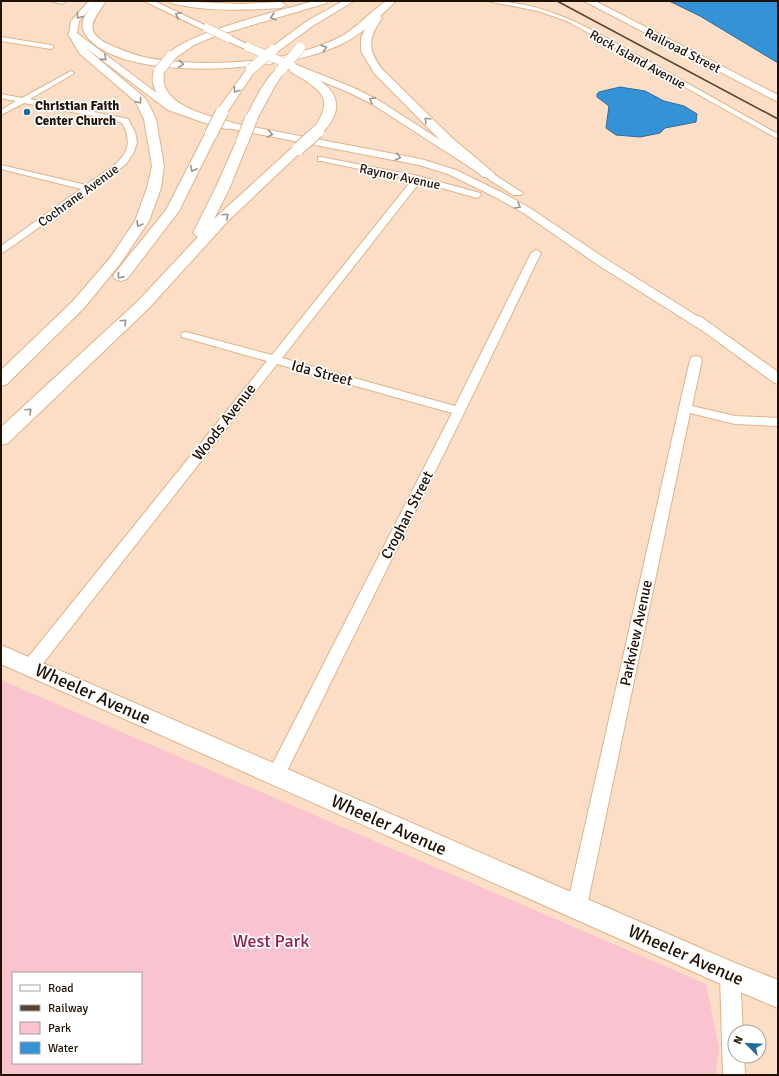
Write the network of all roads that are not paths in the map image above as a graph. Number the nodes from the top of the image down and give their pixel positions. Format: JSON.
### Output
{"nodes":[{"id":1,"x":53,"y":1,"type":"edge"},
{"id":2,"x":92,"y":1,"type":"edge"},
{"id":3,"x":102,"y":1,"type":"edge"},
{"id":4,"x":148,"y":1,"type":"edge"},
{"id":5,"x":174,"y":1,"type":"edge"},
{"id":6,"x":308,"y":1,"type":"edge"},
{"id":7,"x":324,"y":1,"type":"edge"},
{"id":8,"x":350,"y":1,"type":"edge"},
{"id":9,"x":490,"y":1,"type":"edge"},
{"id":10,"x":588,"y":1,"type":"edge"},
{"id":11,"x":62,"y":2,"type":"dead end"},
{"id":12,"x":390,"y":2,"type":"edge"},
{"id":13,"x":73,"y":34,"type":"junction"},
{"id":14,"x":1,"y":39,"type":"edge"},
{"id":15,"x":310,"y":40,"type":"dead end"},
{"id":16,"x":51,"y":47,"type":"dead end"},
{"id":17,"x":292,"y":66,"type":"junction"},
{"id":18,"x":71,"y":73,"type":"dead end"},
{"id":19,"x":1,"y":96,"type":"edge"},
{"id":20,"x":778,"y":99,"type":"edge"},
{"id":21,"x":23,"y":100,"type":"junction"},
{"id":22,"x":1,"y":113,"type":"edge"},
{"id":23,"x":227,"y":125,"type":"junction"},
{"id":24,"x":778,"y":137,"type":"edge"},
{"id":25,"x":321,"y":159,"type":"dead end"},
{"id":26,"x":1,"y":167,"type":"edge"},
{"id":27,"x":488,"y":174,"type":"junction"},
{"id":28,"x":418,"y":179,"type":"junction"},
{"id":29,"x":89,"y":188,"type":"junction"},
{"id":30,"x":477,"y":195,"type":"dead end"},
{"id":31,"x":1,"y":250,"type":"edge"},
{"id":32,"x":536,"y":253,"type":"dead end"},
{"id":33,"x":189,"y":254,"type":"junction"},
{"id":34,"x":706,"y":328,"type":"junction"},
{"id":35,"x":186,"y":335,"type":"dead end"},
{"id":36,"x":274,"y":359,"type":"junction"},
{"id":37,"x":696,"y":360,"type":"dead end"},
{"id":38,"x":778,"y":379,"type":"edge"},
{"id":39,"x":1,"y":380,"type":"edge"},
{"id":40,"x":1,"y":385,"type":"edge"},
{"id":41,"x":685,"y":408,"type":"junction"},
{"id":42,"x":459,"y":411,"type":"junction"},
{"id":43,"x":778,"y":422,"type":"edge"},
{"id":44,"x":1,"y":438,"type":"edge"},
{"id":45,"x":1,"y":654,"type":"edge"},
{"id":46,"x":31,"y":666,"type":"junction"},
{"id":47,"x":276,"y":775,"type":"junction"},
{"id":48,"x":577,"y":906,"type":"junction"},
{"id":49,"x":730,"y":975,"type":"junction"},
{"id":50,"x":778,"y":994,"type":"edge"},
{"id":51,"x":734,"y":1075,"type":"edge"}],
"edges":[{"from":1,"to":11,"type":"street"},
{"from":2,"to":13,"type":"street","one_way":true},
{"from":3,"to":12,"type":"main road","one_way":true},
{"from":17,"to":4,"type":"street","one_way":true,"bridge":true},
{"from":5,"to":6,"type":"main road"},
{"from":7,"to":23,"type":"main road","one_way":true,"bridge":true},
{"from":8,"to":40,"type":"main road","one_way":true,"bridge":true},
{"from":9,"to":24,"type":"street","name":"Rock Island Avenue"},
{"from":10,"to":20,"type":"main road","name":"Railroad Street"},
{"from":27,"to":12,"type":"main road","one_way":true},
{"from":13,"to":23,"type":"street","one_way":true},
{"from":13,"to":39,"type":"main road","one_way":true},
{"from":14,"to":16,"type":"street"},
{"from":15,"to":33,"type":"main road","bridge":true},
{"from":27,"to":17,"type":"street","one_way":true},
{"from":33,"to":17,"type":"main road","one_way":true,"bridge":true},
{"from":18,"to":21,"type":"street"},
{"from":19,"to":21,"type":"street"},
{"from":21,"to":22,"type":"street"},
{"from":21,"to":29,"type":"street","name":"Cochrane Avenue"},
{"from":23,"to":34,"type":"street","one_way":true},
{"from":25,"to":28,"type":"street","name":"Raynor Avenue"},
{"from":26,"to":29,"type":"street"},
{"from":27,"to":34,"type":"street"},
{"from":28,"to":30,"type":"street","name":"Raynor Avenue"},
{"from":28,"to":36,"type":"street","name":"Woods Avenue"},
{"from":29,"to":31,"type":"street","name":"Cochrane Avenue"},
{"from":32,"to":42,"type":"street","name":"Croghan Street"},
{"from":44,"to":33,"type":"main road","one_way":true},
{"from":34,"to":38,"type":"street"},
{"from":35,"to":36,"type":"street","name":"Ida Street"},
{"from":36,"to":42,"type":"street","name":"Ida Street"},
{"from":36,"to":46,"type":"street","name":"Woods Avenue"},
{"from":37,"to":41,"type":"street","name":"Parkview Avenue"},
{"from":41,"to":43,"type":"street"},
{"from":41,"to":48,"type":"street","name":"Parkview Avenue"},
{"from":42,"to":47,"type":"street","name":"Croghan Street"},
{"from":45,"to":46,"type":"street","name":"Wheeler Avenue"},
{"from":46,"to":47,"type":"street","name":"Wheeler Avenue"},
{"from":47,"to":48,"type":"street","name":"Wheeler Avenue"},
{"from":48,"to":49,"type":"street","name":"Wheeler Avenue"},
{"from":49,"to":50,"type":"street","name":"Wheeler Avenue"},
{"from":49,"to":51,"type":"street"}]}
